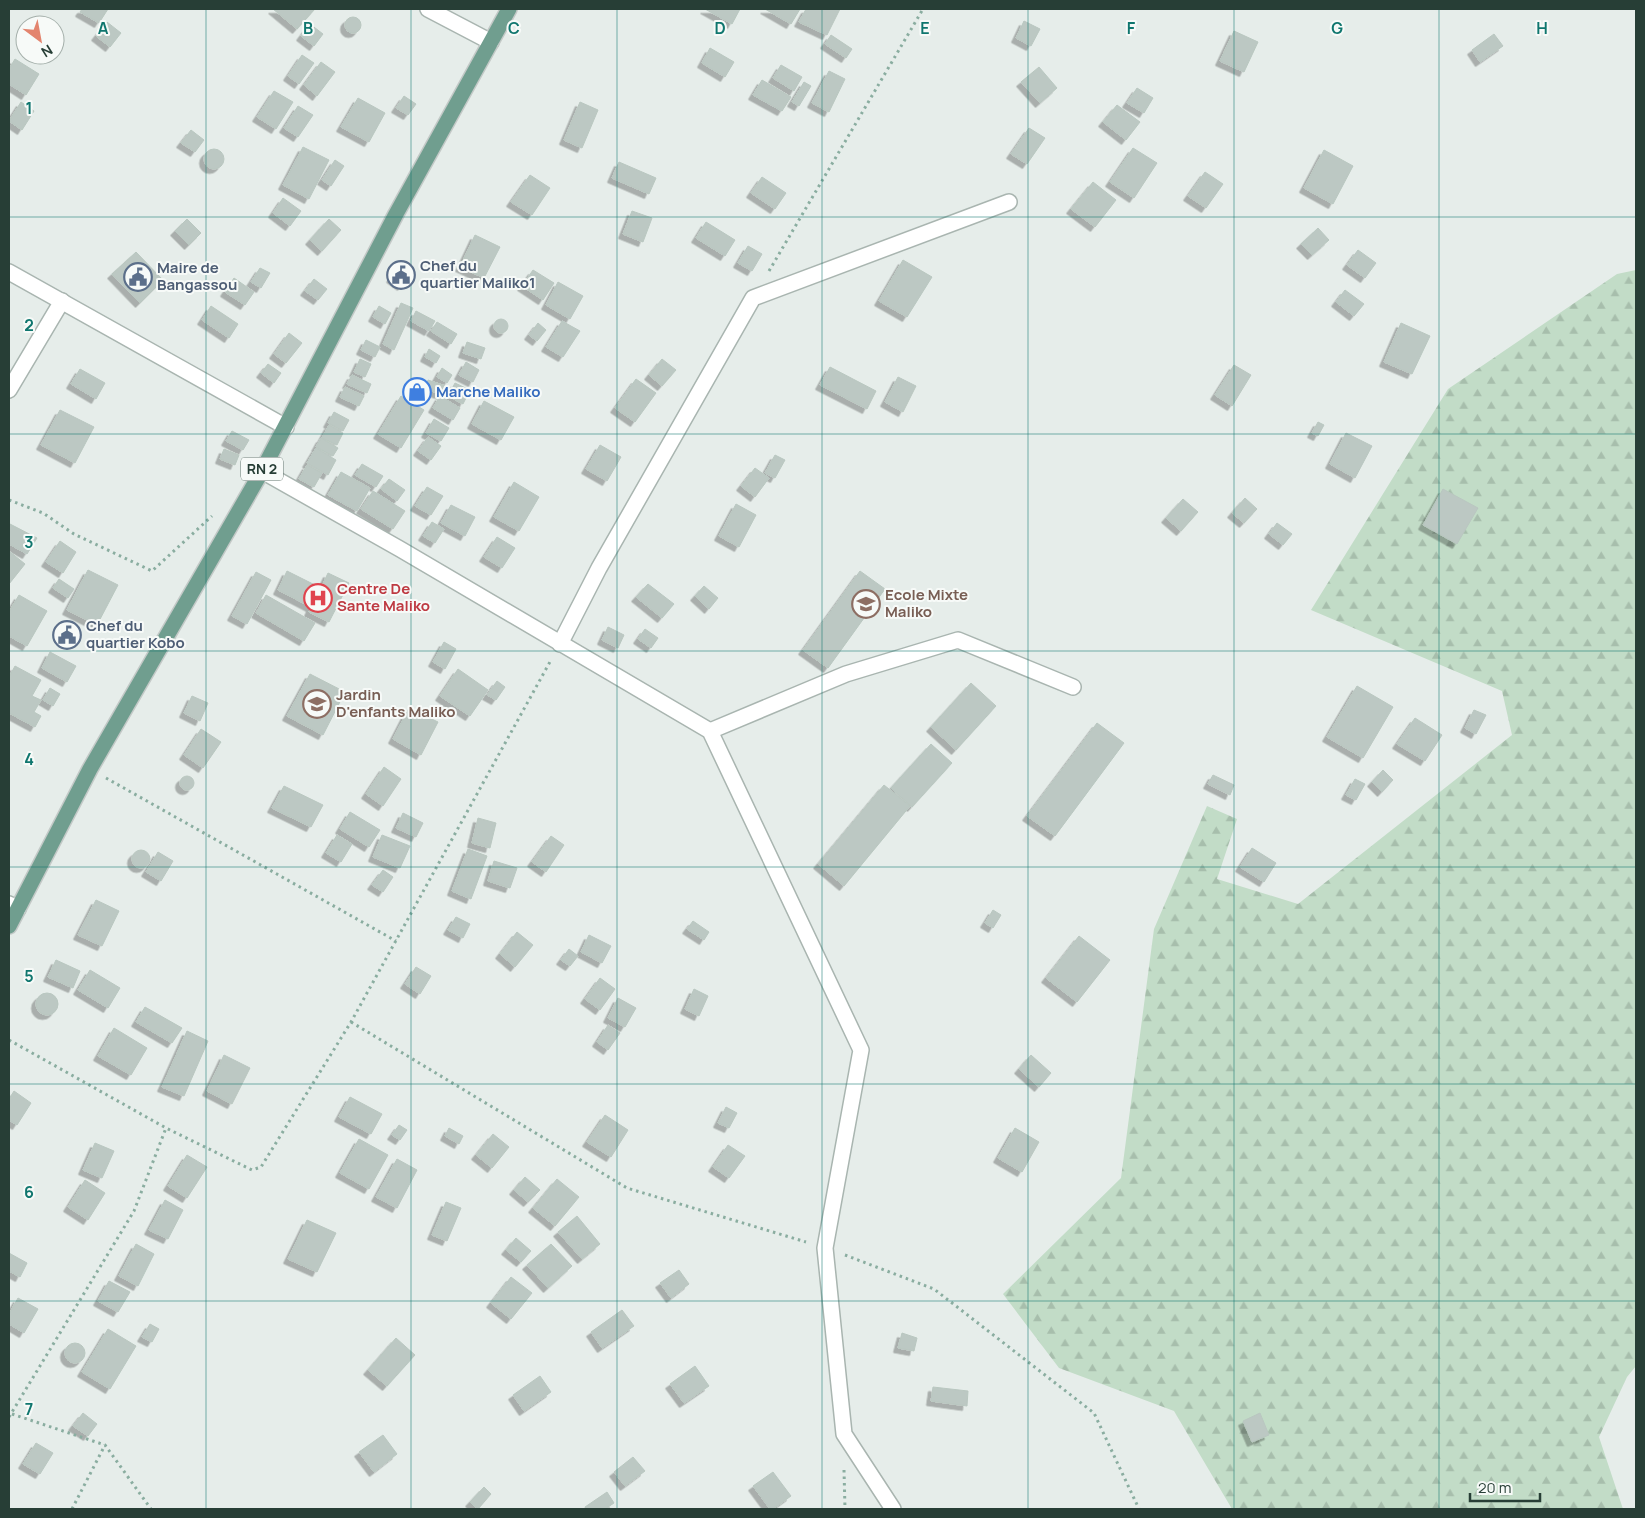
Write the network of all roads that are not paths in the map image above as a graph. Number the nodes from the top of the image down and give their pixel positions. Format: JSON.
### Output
{"nodes":[{"id":1,"x":428,"y":9,"type":"edge"},
{"id":2,"x":509,"y":9,"type":"edge"},
{"id":3,"x":491,"y":42,"type":"junction"},
{"id":4,"x":1009,"y":202,"type":"dead end"},
{"id":5,"x":9,"y":272,"type":"edge"},
{"id":6,"x":62,"y":301,"type":"junction"},
{"id":7,"x":9,"y":390,"type":"edge"},
{"id":8,"x":286,"y":426,"type":"junction"},
{"id":9,"x":262,"y":471,"type":"junction"},
{"id":10,"x":560,"y":644,"type":"junction"},
{"id":11,"x":1073,"y":687,"type":"dead end"},
{"id":12,"x":710,"y":731,"type":"junction"},
{"id":13,"x":13,"y":906,"type":"edge"},
{"id":14,"x":9,"y":926,"type":"edge"},
{"id":15,"x":893,"y":1509,"type":"edge"}],
"edges":[{"from":1,"to":3,"type":"street"},
{"from":2,"to":3,"type":"main road","number":"RN 2"},
{"from":3,"to":8,"type":"main road","number":"RN 2"},
{"from":4,"to":10,"type":"street"},
{"from":5,"to":6,"type":"street"},
{"from":6,"to":7,"type":"street"},
{"from":6,"to":8,"type":"street"},
{"from":8,"to":9,"type":"main road","number":"RN 2"},
{"from":9,"to":10,"type":"street"},
{"from":9,"to":13,"type":"main road","number":"RN 2"},
{"from":10,"to":12,"type":"street"},
{"from":11,"to":12,"type":"street"},
{"from":12,"to":15,"type":"street"},
{"from":13,"to":14,"type":"main road","number":"RN 2"}]}
